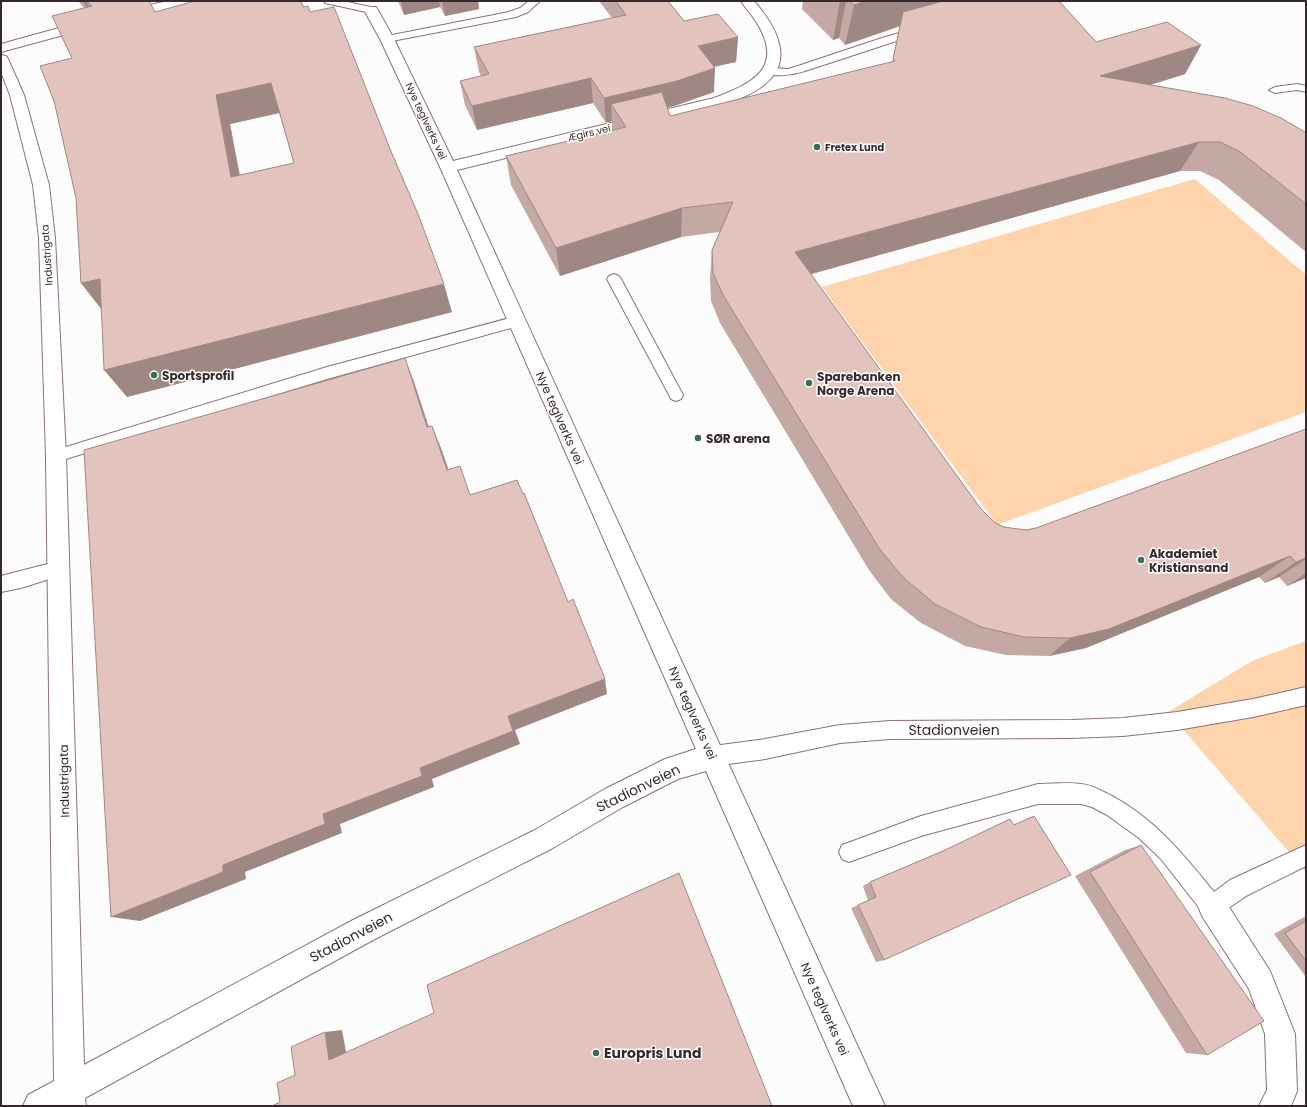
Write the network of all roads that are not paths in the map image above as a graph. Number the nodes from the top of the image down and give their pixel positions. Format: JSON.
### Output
{"nodes":[{"id":1,"x":186,"y":1,"type":"edge"},
{"id":2,"x":329,"y":1,"type":"edge"},
{"id":3,"x":535,"y":1,"type":"edge"},
{"id":4,"x":747,"y":1,"type":"edge"},
{"id":5,"x":371,"y":10,"type":"joint"},
{"id":6,"x":114,"y":17,"type":"edge"},
{"id":7,"x":99,"y":21,"type":"edge"},
{"id":8,"x":927,"y":28,"type":"edge"},
{"id":9,"x":387,"y":39,"type":"junction"},
{"id":10,"x":1,"y":48,"type":"edge"},
{"id":11,"x":1,"y":59,"type":"edge"},
{"id":12,"x":769,"y":72,"type":"junction"},
{"id":13,"x":1278,"y":89,"type":"dead end"},
{"id":14,"x":1306,"y":89,"type":"edge"},
{"id":15,"x":448,"y":167,"type":"junction"},
{"id":16,"x":614,"y":278,"type":"dead end"},
{"id":17,"x":517,"y":321,"type":"junction"},
{"id":18,"x":676,"y":395,"type":"dead end"},
{"id":19,"x":56,"y":456,"type":"junction"},
{"id":20,"x":59,"y":569,"type":"junction"},
{"id":21,"x":1,"y":584,"type":"edge"},
{"id":22,"x":1306,"y":696,"type":"edge"},
{"id":23,"x":713,"y":756,"type":"junction"},
{"id":24,"x":849,"y":852,"type":"dead end"},
{"id":25,"x":1306,"y":855,"type":"edge"},
{"id":26,"x":1212,"y":906,"type":"junction"},
{"id":27,"x":70,"y":1098,"type":"edge"},
{"id":28,"x":39,"y":1106,"type":"edge"},
{"id":29,"x":868,"y":1106,"type":"edge"},
{"id":30,"x":1275,"y":1106,"type":"edge"}],
"edges":[{"from":1,"to":6,"type":"street"},
{"from":2,"to":5,"type":"lane"},
{"from":3,"to":9,"type":"lane"},
{"from":4,"to":12,"type":"street"},
{"from":5,"to":9,"type":"street","name":"Nye teglverks vei"},
{"from":7,"to":10,"type":"street"},
{"from":8,"to":12,"type":"lane"},
{"from":9,"to":15,"type":"street","name":"Nye teglverks vei"},
{"from":11,"to":19,"type":"street","name":"Industrigata"},
{"from":12,"to":15,"type":"street","name":"Ægirs vei"},
{"from":13,"to":14,"type":"lane"},
{"from":15,"to":17,"type":"street","name":"Nye teglverks vei"},
{"from":16,"to":18,"type":"lane"},
{"from":17,"to":19,"type":"lane"},
{"from":17,"to":23,"type":"street","name":"Nye teglverks vei"},
{"from":19,"to":20,"type":"street","name":"Industrigata"},
{"from":20,"to":21,"type":"lane"},
{"from":20,"to":27,"type":"street","name":"Industrigata"},
{"from":22,"to":23,"type":"lane","name":"Stadionveien"},
{"from":23,"to":27,"type":"street","name":"Stadionveien"},
{"from":23,"to":29,"type":"street","name":"Nye teglverks vei"},
{"from":24,"to":26,"type":"lane"},
{"from":25,"to":26,"type":"lane"},
{"from":26,"to":30,"type":"street"},
{"from":27,"to":28,"type":"street","name":"Stadionveien"}]}
